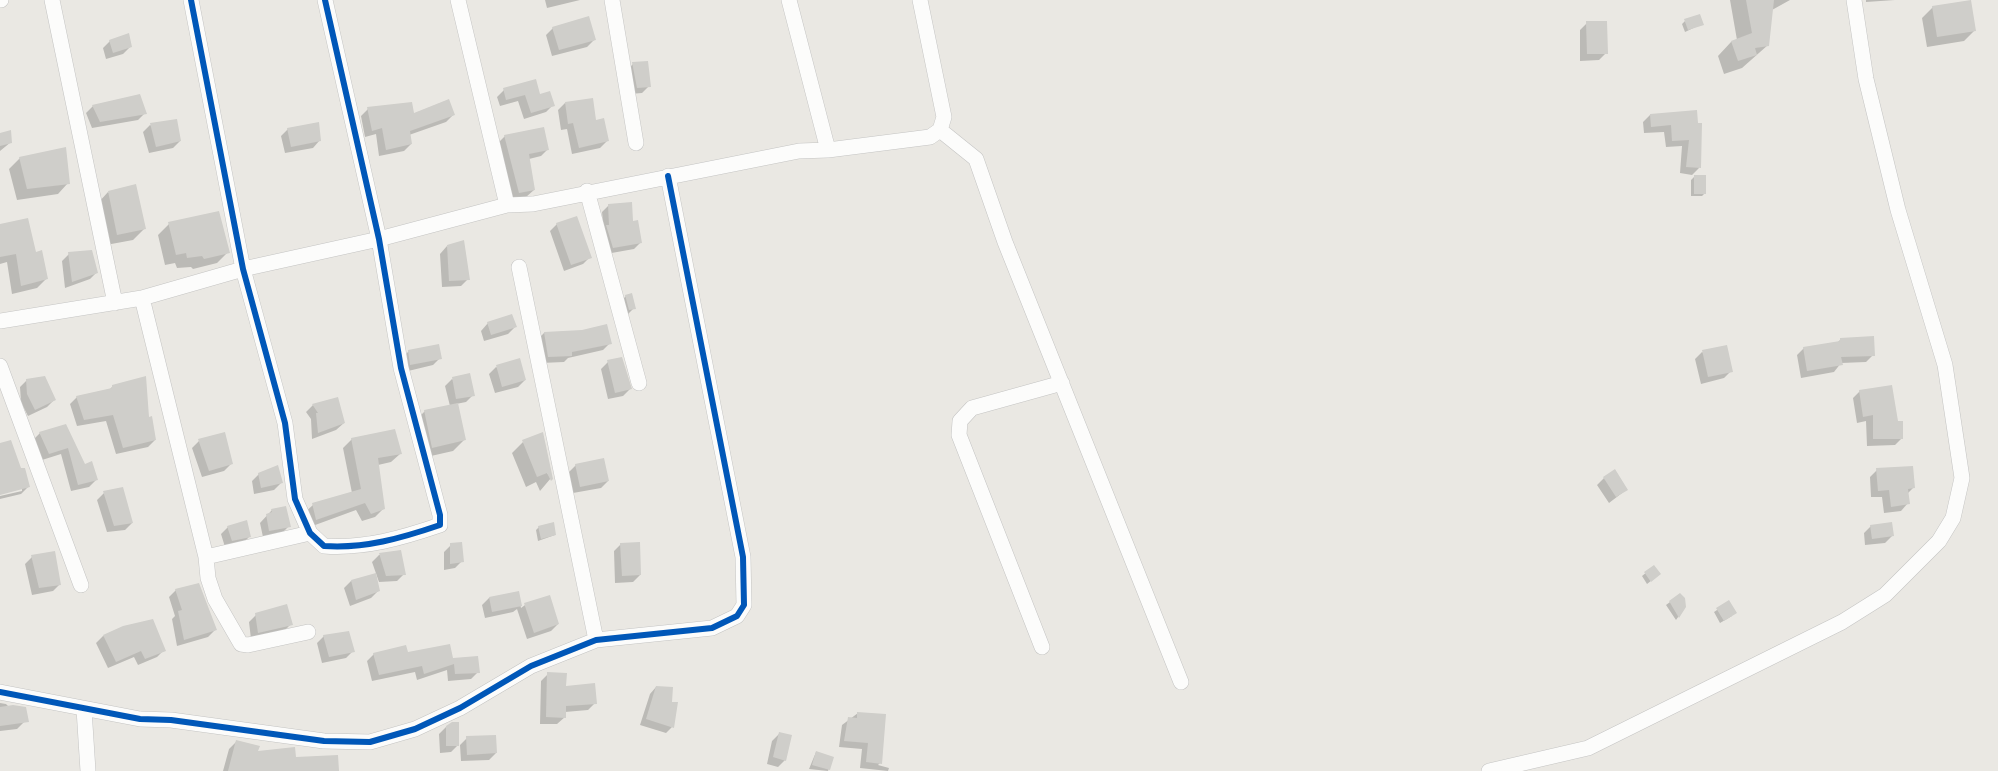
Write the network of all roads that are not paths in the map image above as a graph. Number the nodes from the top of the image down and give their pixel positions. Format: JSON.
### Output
{"nodes":[{"id":1,"x":52,"y":0,"type":"edge"},
{"id":2,"x":191,"y":0,"type":"edge"},
{"id":3,"x":325,"y":0,"type":"edge"},
{"id":4,"x":458,"y":0,"type":"edge"},
{"id":5,"x":612,"y":0,"type":"edge"},
{"id":6,"x":789,"y":0,"type":"edge"},
{"id":7,"x":920,"y":0,"type":"edge"},
{"id":8,"x":1854,"y":0,"type":"edge"},
{"id":9,"x":940,"y":130,"type":"junction"},
{"id":10,"x":636,"y":143,"type":"dead end"},
{"id":11,"x":828,"y":150,"type":"junction"},
{"id":12,"x":668,"y":176,"type":"junction"},
{"id":13,"x":587,"y":191,"type":"junction"},
{"id":14,"x":507,"y":205,"type":"junction"},
{"id":15,"x":379,"y":239,"type":"junction"},
{"id":16,"x":519,"y":267,"type":"dead end"},
{"id":17,"x":243,"y":269,"type":"junction"},
{"id":18,"x":142,"y":298,"type":"junction"},
{"id":19,"x":116,"y":303,"type":"junction"},
{"id":20,"x":0,"y":321,"type":"edge"},
{"id":21,"x":0,"y":366,"type":"edge"},
{"id":22,"x":639,"y":383,"type":"dead end"},
{"id":23,"x":1062,"y":383,"type":"junction"},
{"id":24,"x":310,"y":533,"type":"junction"},
{"id":25,"x":206,"y":557,"type":"junction"},
{"id":26,"x":81,"y":585,"type":"dead end"},
{"id":27,"x":308,"y":632,"type":"dead end"},
{"id":28,"x":596,"y":640,"type":"junction"},
{"id":29,"x":1042,"y":647,"type":"dead end"},
{"id":30,"x":1181,"y":682,"type":"dead end"},
{"id":31,"x":0,"y":692,"type":"edge"},
{"id":32,"x":84,"y":708,"type":"junction"},
{"id":33,"x":88,"y":771,"type":"edge"},
{"id":34,"x":1489,"y":771,"type":"edge"}],
"edges":[{"from":1,"to":19,"type":"street"},
{"from":2,"to":17,"type":"street"},
{"from":3,"to":15,"type":"street"},
{"from":4,"to":14,"type":"street"},
{"from":5,"to":10,"type":"street"},
{"from":6,"to":11,"type":"street"},
{"from":7,"to":9,"type":"street"},
{"from":8,"to":34,"type":"street"},
{"from":9,"to":11,"type":"street"},
{"from":9,"to":23,"type":"street"},
{"from":11,"to":12,"type":"street"},
{"from":12,"to":13,"type":"street"},
{"from":12,"to":28,"type":"street"},
{"from":13,"to":14,"type":"street"},
{"from":13,"to":22,"type":"street"},
{"from":14,"to":15,"type":"street"},
{"from":15,"to":17,"type":"street"},
{"from":15,"to":24,"type":"street"},
{"from":16,"to":28,"type":"street"},
{"from":17,"to":18,"type":"street"},
{"from":17,"to":24,"type":"street"},
{"from":18,"to":19,"type":"street"},
{"from":18,"to":25,"type":"street"},
{"from":19,"to":20,"type":"street"},
{"from":21,"to":26,"type":"street"},
{"from":23,"to":29,"type":"street"},
{"from":23,"to":30,"type":"street"},
{"from":24,"to":25,"type":"street"},
{"from":25,"to":27,"type":"street"},
{"from":28,"to":32,"type":"street"},
{"from":31,"to":32,"type":"street"},
{"from":32,"to":33,"type":"street"}]}
